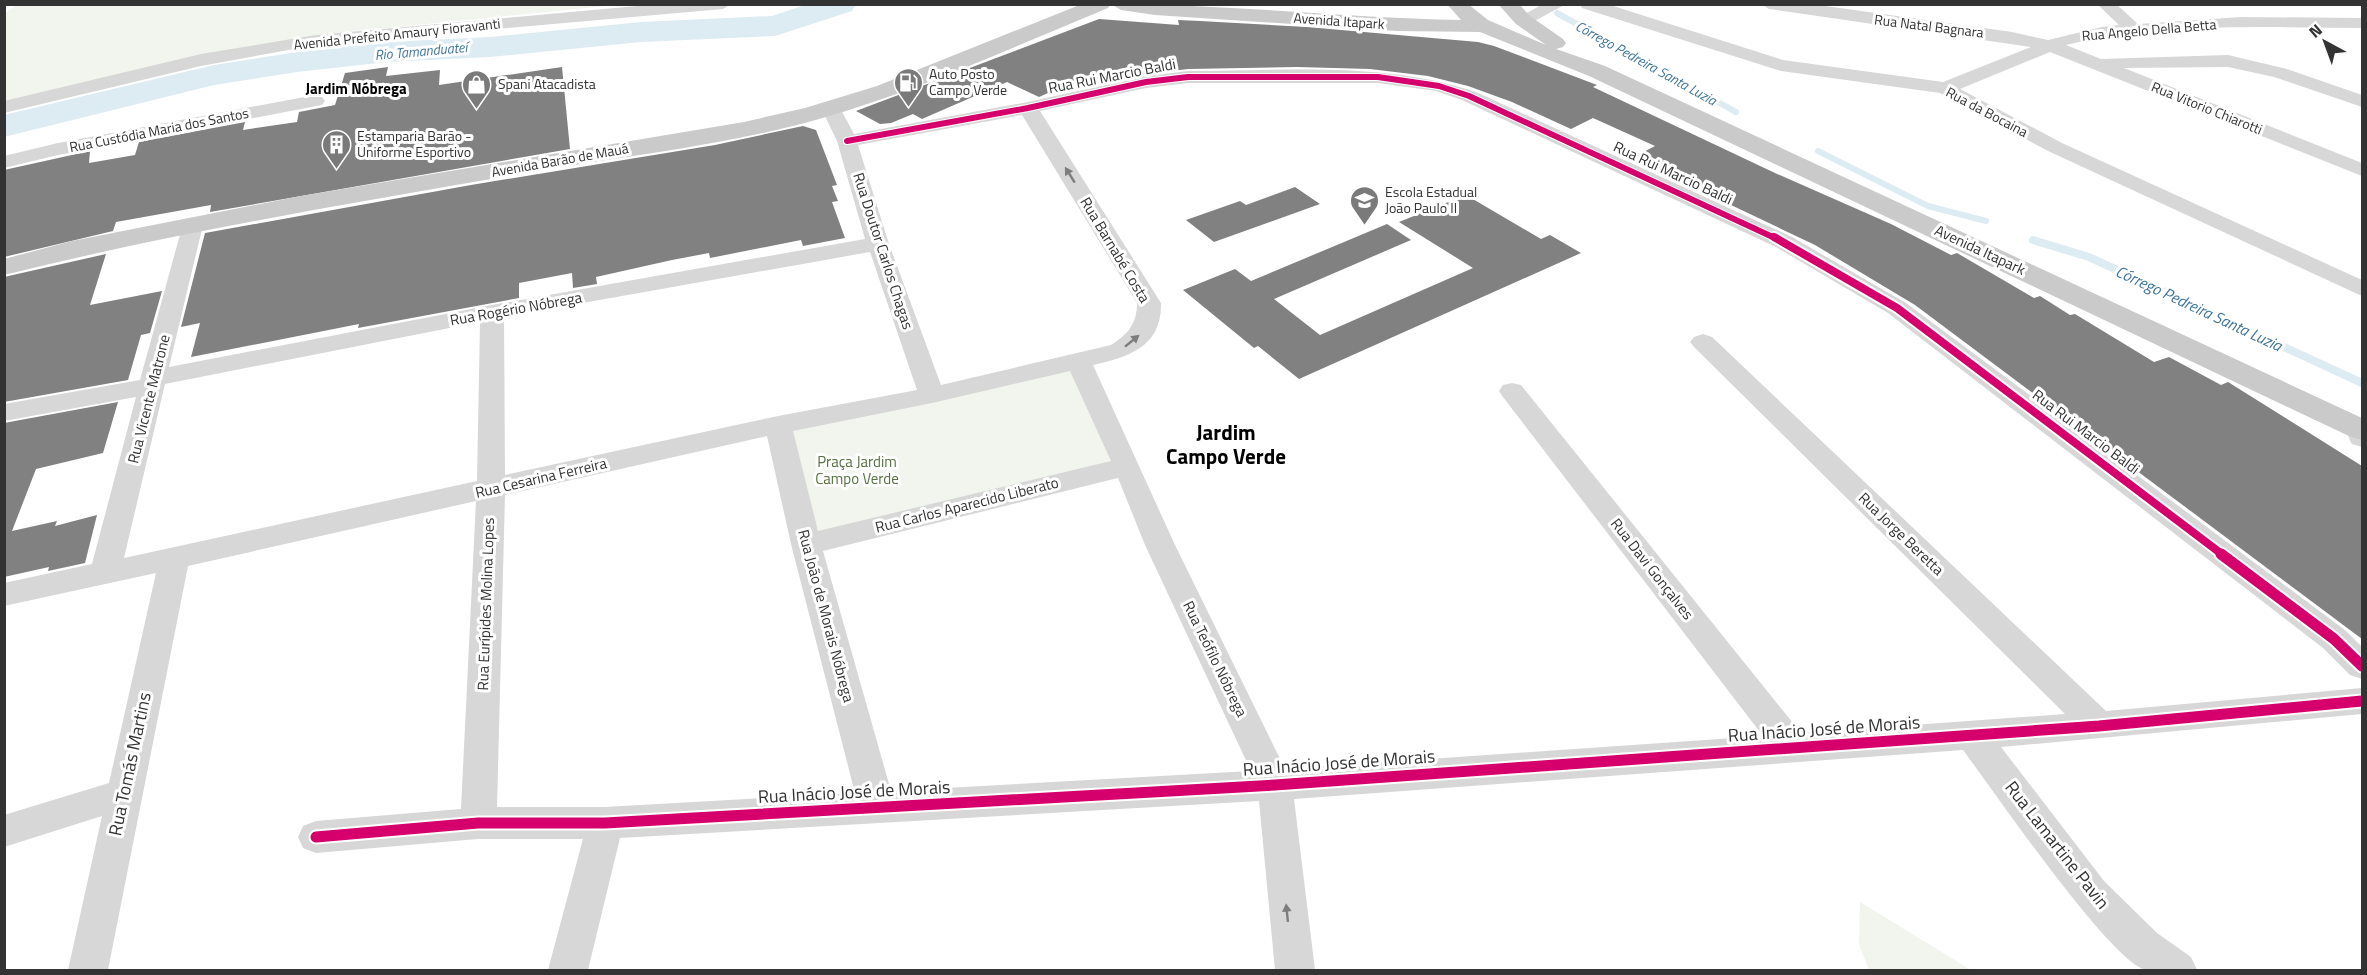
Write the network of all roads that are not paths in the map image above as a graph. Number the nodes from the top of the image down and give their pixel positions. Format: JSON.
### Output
{"nodes":[{"id":1,"x":723,"y":4,"type":"edge"},
{"id":2,"x":1060,"y":4,"type":"edge"},
{"id":3,"x":1101,"y":4,"type":"edge"},
{"id":4,"x":1121,"y":4,"type":"edge"},
{"id":5,"x":1180,"y":4,"type":"edge"},
{"id":6,"x":1457,"y":4,"type":"edge"},
{"id":7,"x":1508,"y":4,"type":"edge"},
{"id":8,"x":1558,"y":4,"type":"edge"},
{"id":9,"x":1588,"y":4,"type":"edge"},
{"id":10,"x":1769,"y":4,"type":"edge"},
{"id":11,"x":1913,"y":4,"type":"edge"},
{"id":12,"x":2105,"y":4,"type":"edge"},
{"id":13,"x":1155,"y":9,"type":"junction"},
{"id":14,"x":1256,"y":10,"type":"edge"},
{"id":15,"x":1869,"y":18,"type":"junction"},
{"id":16,"x":1523,"y":20,"type":"junction"},
{"id":17,"x":2362,"y":23,"type":"edge"},
{"id":18,"x":1397,"y":25,"type":"junction"},
{"id":19,"x":1485,"y":27,"type":"junction"},
{"id":20,"x":2132,"y":28,"type":"junction"},
{"id":21,"x":2052,"y":46,"type":"junction"},
{"id":22,"x":1563,"y":58,"type":"junction"},
{"id":23,"x":2097,"y":64,"type":"junction"},
{"id":24,"x":1597,"y":71,"type":"junction"},
{"id":25,"x":1945,"y":88,"type":"junction"},
{"id":26,"x":315,"y":101,"type":"dead end"},
{"id":27,"x":2362,"y":101,"type":"edge"},
{"id":28,"x":4,"y":107,"type":"edge"},
{"id":29,"x":831,"y":108,"type":"junction"},
{"id":30,"x":1028,"y":108,"type":"junction"},
{"id":31,"x":847,"y":141,"type":"junction"},
{"id":32,"x":4,"y":162,"type":"edge"},
{"id":33,"x":2362,"y":170,"type":"edge"},
{"id":34,"x":192,"y":225,"type":"junction"},
{"id":35,"x":878,"y":244,"type":"junction"},
{"id":36,"x":4,"y":260,"type":"edge"},
{"id":37,"x":4,"y":267,"type":"edge"},
{"id":38,"x":2362,"y":268,"type":"edge"},
{"id":39,"x":2340,"y":279,"type":"junction"},
{"id":40,"x":2362,"y":289,"type":"edge"},
{"id":41,"x":492,"y":312,"type":"junction"},
{"id":42,"x":1703,"y":342,"type":"dead end"},
{"id":43,"x":1079,"y":362,"type":"junction"},
{"id":44,"x":154,"y":382,"type":"junction"},
{"id":45,"x":1512,"y":391,"type":"dead end"},
{"id":46,"x":932,"y":395,"type":"junction"},
{"id":47,"x":4,"y":413,"type":"edge"},
{"id":48,"x":778,"y":425,"type":"junction"},
{"id":49,"x":2362,"y":430,"type":"edge"},
{"id":50,"x":2362,"y":438,"type":"edge"},
{"id":51,"x":1127,"y":466,"type":"junction"},
{"id":52,"x":491,"y":489,"type":"junction"},
{"id":53,"x":806,"y":544,"type":"junction"},
{"id":54,"x":174,"y":558,"type":"junction"},
{"id":55,"x":105,"y":573,"type":"junction"},
{"id":56,"x":4,"y":595,"type":"edge"},
{"id":57,"x":2362,"y":666,"type":"edge"},
{"id":58,"x":2362,"y":701,"type":"edge"},
{"id":59,"x":2099,"y":726,"type":"junction"},
{"id":60,"x":1972,"y":735,"type":"junction"},
{"id":61,"x":1792,"y":747,"type":"junction"},
{"id":62,"x":1275,"y":785,"type":"junction"},
{"id":63,"x":124,"y":794,"type":"junction"},
{"id":64,"x":877,"y":807,"type":"junction"},
{"id":65,"x":478,"y":823,"type":"junction"},
{"id":66,"x":604,"y":823,"type":"junction"},
{"id":67,"x":4,"y":831,"type":"edge"},
{"id":68,"x":316,"y":837,"type":"dead end"},
{"id":69,"x":88,"y":970,"type":"edge"},
{"id":70,"x":568,"y":970,"type":"edge"},
{"id":71,"x":1295,"y":970,"type":"edge"},
{"id":72,"x":2177,"y":970,"type":"edge"}],
"edges":[{"from":1,"to":28,"type":"street","name":"Avenida Prefeito Amaury Fioravanti"},
{"from":2,"to":36,"type":"main road","name":"Avenida Barão de Mauá"},
{"from":3,"to":29,"type":"main road","name":"Avenida Barão de Mauá"},
{"from":4,"to":13,"type":"main road","name":"Avenida Itapark"},
{"from":5,"to":13,"type":"main road"},
{"from":6,"to":19,"type":"main road","name":"Avenida Itapark"},
{"from":7,"to":16,"type":"main road","name":"Avenida Itapark"},
{"from":8,"to":16,"type":"street"},
{"from":9,"to":25,"type":"street","name":"Rua da Bocaina"},
{"from":10,"to":15,"type":"street","name":"Rua Natal Bagnara"},
{"from":11,"to":15,"type":"street"},
{"from":12,"to":20,"type":"street"},
{"from":13,"to":14,"type":"main road","name":"Avenida Itapark"},
{"from":14,"to":18,"type":"main road","name":"Avenida Itapark"},
{"from":15,"to":21,"type":"street","name":"Rua Natal Bagnara"},
{"from":16,"to":19,"type":"main road","name":"Avenida Itapark"},
{"from":16,"to":24,"type":"main road","name":"Avenida Itapark"},
{"from":17,"to":20,"type":"street","name":"Rua Angelo Della Betta"},
{"from":18,"to":19,"type":"main road","name":"Avenida Itapark"},
{"from":18,"to":22,"type":"main road"},
{"from":19,"to":22,"type":"main road","name":"Avenida Itapark"},
{"from":20,"to":21,"type":"street","name":"Rua Angelo Della Betta"},
{"from":21,"to":23,"type":"street","name":"Rua Vitorio Chiarotti"},
{"from":21,"to":25,"type":"street","name":"Rua Angelo Della Betta"},
{"from":22,"to":24,"type":"main road","name":"Avenida Itapark"},
{"from":23,"to":27,"type":"street"},
{"from":23,"to":33,"type":"street","name":"Rua Vitorio Chiarotti"},
{"from":24,"to":49,"type":"main road","name":"Avenida Itapark"},
{"from":25,"to":39,"type":"street","name":"Rua da Bocaina"},
{"from":26,"to":32,"type":"street","name":"Rua Custódia Maria dos Santos"},
{"from":29,"to":31,"type":"street","name":"Rua Doutor Carlos Chagas"},
{"from":29,"to":34,"type":"main road","name":"Avenida Barão de Mauá"},
{"from":30,"to":31,"type":"street","name":"Rua Rui Marcio Baldi"},
{"from":43,"to":30,"type":"street","name":"Rua Barnabé Costa","one_way":true},
{"from":30,"to":57,"type":"street","name":"Rua Rui Marcio Baldi"},
{"from":31,"to":35,"type":"street","name":"Rua Doutor Carlos Chagas"},
{"from":34,"to":37,"type":"main road","name":"Avenida Barão de Mauá"},
{"from":34,"to":44,"type":"street","name":"Rua Vicente Matrone"},
{"from":35,"to":41,"type":"street","name":"Rua Rogério Nóbrega"},
{"from":35,"to":46,"type":"street","name":"Rua Doutor Carlos Chagas"},
{"from":38,"to":39,"type":"street"},
{"from":39,"to":40,"type":"street","name":"Rua da Bocaina"},
{"from":41,"to":44,"type":"street","name":"Rua Rogério Nóbrega"},
{"from":41,"to":52,"type":"street","name":"Rua Eurípides Molina Lopes"},
{"from":42,"to":59,"type":"street","name":"Rua Jorge Beretta"},
{"from":43,"to":46,"type":"street","name":"Rua Cesarina Ferreira"},
{"from":43,"to":51,"type":"street","name":"Rua Teófilo Nóbrega"},
{"from":44,"to":47,"type":"street","name":"Rua Rogério Nóbrega"},
{"from":44,"to":55,"type":"street","name":"Rua Vicente Matrone"},
{"from":45,"to":61,"type":"street","name":"Rua Davi Gonçalves"},
{"from":46,"to":48,"type":"street","name":"Rua Cesarina Ferreira"},
{"from":48,"to":52,"type":"street","name":"Rua Cesarina Ferreira"},
{"from":48,"to":53,"type":"street","name":"Rua João de Morais Nóbrega"},
{"from":49,"to":50,"type":"street"},
{"from":51,"to":53,"type":"street","name":"Rua Carlos Aparecido Liberato"},
{"from":51,"to":62,"type":"street","name":"Rua Teófilo Nóbrega"},
{"from":52,"to":54,"type":"street","name":"Rua Cesarina Ferreira"},
{"from":52,"to":65,"type":"street","name":"Rua Eurípides Molina Lopes"},
{"from":53,"to":64,"type":"street","name":"Rua João de Morais Nóbrega"},
{"from":54,"to":55,"type":"street","name":"Rua Cesarina Ferreira"},
{"from":54,"to":63,"type":"street","name":"Rua Tomás Martins"},
{"from":55,"to":56,"type":"street","name":"Rua Cesarina Ferreira"},
{"from":58,"to":59,"type":"street","name":"Rua Inácio José de Morais"},
{"from":59,"to":60,"type":"street","name":"Rua Inácio José de Morais"},
{"from":60,"to":61,"type":"street","name":"Rua Inácio José de Morais"},
{"from":60,"to":72,"type":"street","name":"Rua Lamartine Pavin"},
{"from":61,"to":62,"type":"street","name":"Rua Inácio José de Morais"},
{"from":62,"to":64,"type":"street","name":"Rua Inácio José de Morais"},
{"from":71,"to":62,"type":"street","name":"Rua Teófilo Nóbrega","one_way":true},
{"from":63,"to":67,"type":"street"},
{"from":63,"to":69,"type":"street","name":"Rua Tomás Martins"},
{"from":64,"to":66,"type":"street","name":"Rua Inácio José de Morais"},
{"from":65,"to":66,"type":"street","name":"Rua Inácio José de Morais"},
{"from":65,"to":68,"type":"street","name":"Rua Inácio José de Morais"},
{"from":66,"to":70,"type":"street"}]}
